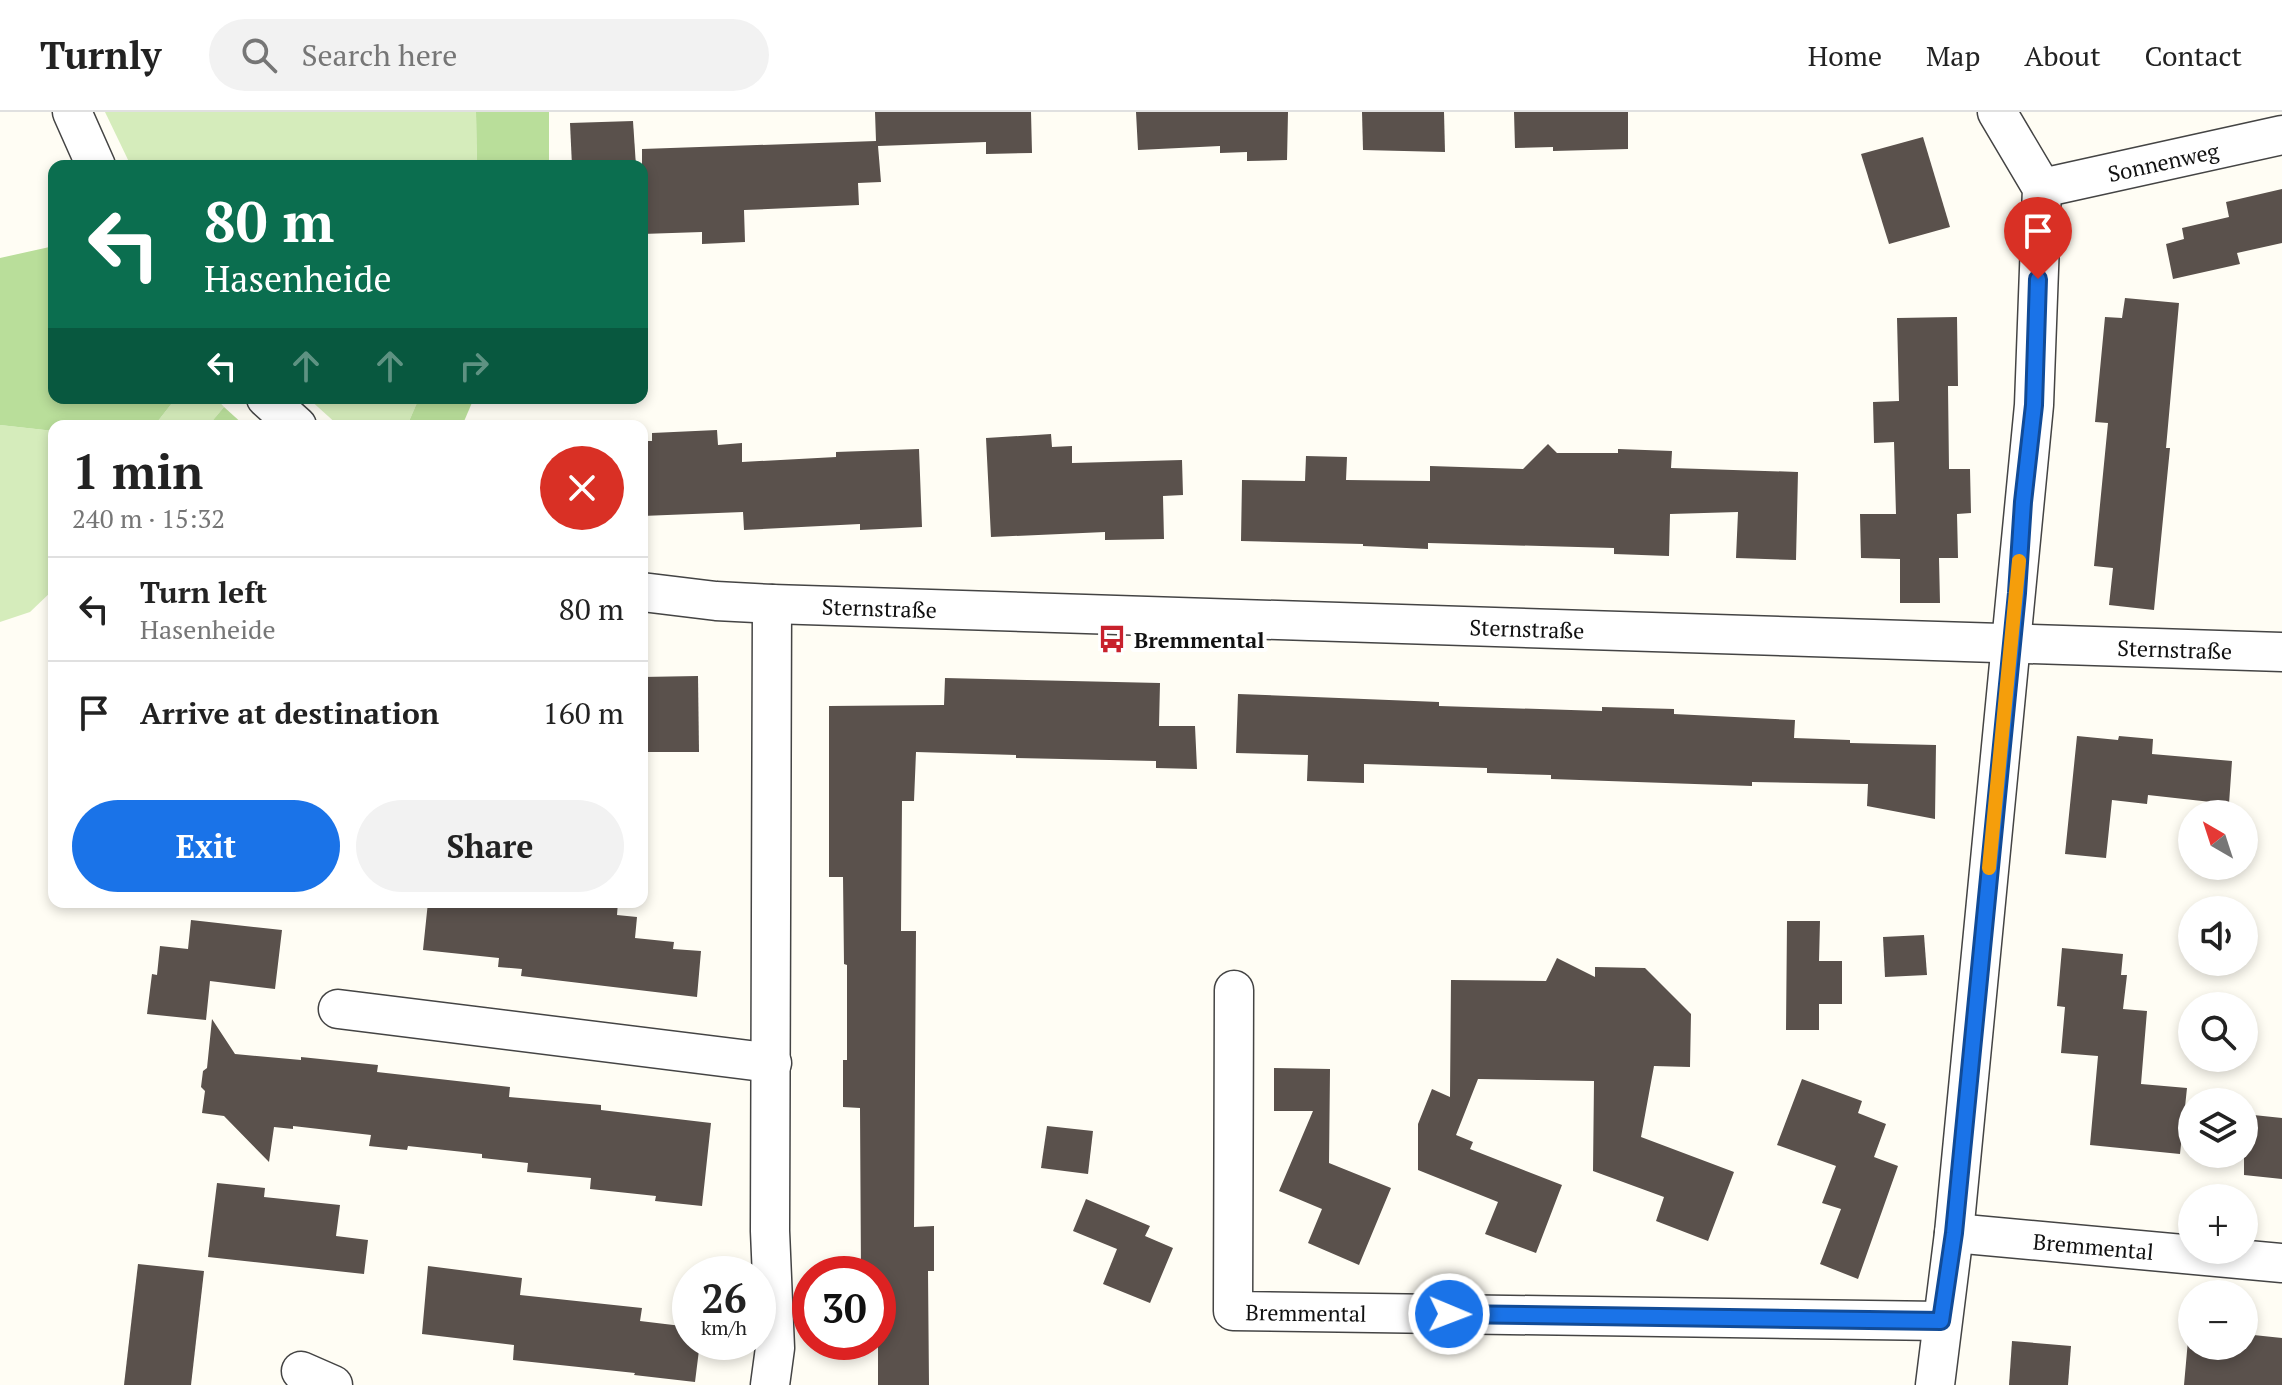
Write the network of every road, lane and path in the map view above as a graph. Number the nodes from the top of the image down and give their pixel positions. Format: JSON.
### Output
{"nodes":[{"id":1,"x":72,"y":112,"type":"edge"},
{"id":2,"x":1997,"y":112,"type":"edge"},
{"id":3,"x":2282,"y":135,"type":"edge"},
{"id":4,"x":93,"y":160,"type":"edge"},
{"id":5,"x":2042,"y":188,"type":"junction"},
{"id":6,"x":273,"y":404,"type":"edge"},
{"id":7,"x":290,"y":420,"type":"edge"},
{"id":8,"x":648,"y":593,"type":"edge"},
{"id":9,"x":772,"y":604,"type":"junction"},
{"id":10,"x":2010,"y":644,"type":"junction"},
{"id":11,"x":2282,"y":652,"type":"edge"},
{"id":12,"x":1234,"y":990,"type":"dead end"},
{"id":13,"x":338,"y":1009,"type":"dead end"},
{"id":14,"x":772,"y":1063,"type":"junction"},
{"id":15,"x":1954,"y":1233,"type":"junction"},
{"id":16,"x":2282,"y":1263,"type":"edge"},
{"id":17,"x":1941,"y":1321,"type":"junction"},
{"id":18,"x":770,"y":1385,"type":"edge"},
{"id":19,"x":1935,"y":1385,"type":"edge"}],
"edges":[{"from":1,"to":4,"type":"street"},
{"from":2,"to":5,"type":"street"},
{"from":3,"to":5,"type":"street","name":"Sonnenweg"},
{"from":5,"to":10,"type":"street"},
{"from":6,"to":7,"type":"street"},
{"from":8,"to":9,"type":"street","name":"Sternstraße"},
{"from":9,"to":10,"type":"street","name":"Sternstraße"},
{"from":9,"to":14,"type":"street"},
{"from":10,"to":11,"type":"street","name":"Sternstraße"},
{"from":10,"to":15,"type":"street"},
{"from":12,"to":17,"type":"street","name":"Bremmental"},
{"from":13,"to":14,"type":"street"},
{"from":14,"to":18,"type":"street"},
{"from":15,"to":16,"type":"street","name":"Bremmental"},
{"from":15,"to":17,"type":"street"},
{"from":17,"to":19,"type":"street"}]}
